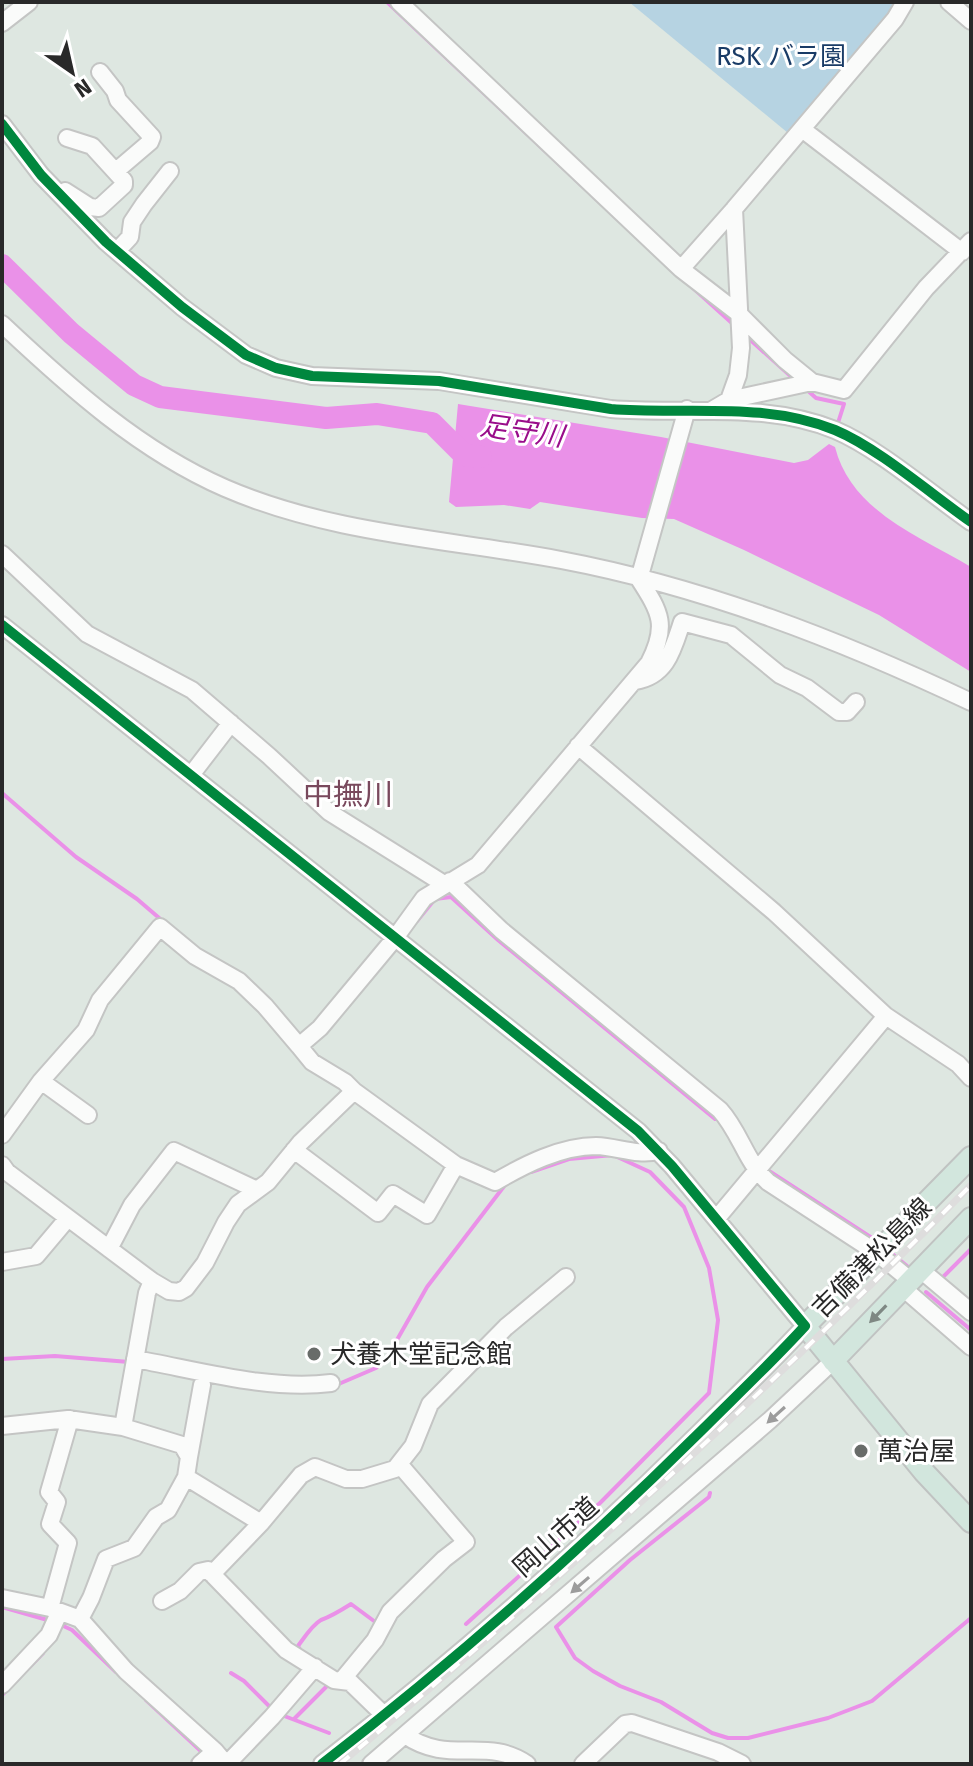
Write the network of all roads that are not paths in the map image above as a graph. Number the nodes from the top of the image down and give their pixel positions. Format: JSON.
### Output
{"nodes":[{"id":1,"x":29,"y":2,"type":"edge"},
{"id":2,"x":905,"y":2,"type":"edge"},
{"id":3,"x":949,"y":2,"type":"edge"},
{"id":4,"x":409,"y":5,"type":"edge"},
{"id":5,"x":971,"y":21,"type":"edge"},
{"id":6,"x":2,"y":23,"type":"edge"},
{"id":7,"x":100,"y":72,"type":"dead end"},
{"id":8,"x":2,"y":124,"type":"edge"},
{"id":9,"x":802,"y":129,"type":"junction"},
{"id":10,"x":67,"y":138,"type":"dead end"},
{"id":11,"x":116,"y":171,"type":"junction"},
{"id":12,"x":170,"y":171,"type":"dead end"},
{"id":13,"x":41,"y":175,"type":"junction"},
{"id":14,"x":734,"y":209,"type":"junction"},
{"id":15,"x":966,"y":247,"type":"edge"},
{"id":16,"x":117,"y":251,"type":"junction"},
{"id":17,"x":681,"y":269,"type":"junction"},
{"id":18,"x":738,"y":316,"type":"junction"},
{"id":19,"x":2,"y":324,"type":"edge"},
{"id":20,"x":804,"y":383,"type":"junction"},
{"id":21,"x":729,"y":400,"type":"junction"},
{"id":22,"x":712,"y":410,"type":"junction"},
{"id":23,"x":686,"y":413,"type":"junction"},
{"id":24,"x":971,"y":522,"type":"edge"},
{"id":25,"x":2,"y":554,"type":"edge"},
{"id":26,"x":640,"y":577,"type":"junction"},
{"id":27,"x":2,"y":625,"type":"edge"},
{"id":28,"x":633,"y":681,"type":"junction"},
{"id":29,"x":856,"y":702,"type":"dead end"},
{"id":30,"x":971,"y":702,"type":"edge"},
{"id":31,"x":231,"y":723,"type":"junction"},
{"id":32,"x":578,"y":746,"type":"junction"},
{"id":33,"x":191,"y":775,"type":"junction"},
{"id":34,"x":447,"y":882,"type":"junction"},
{"id":35,"x":395,"y":938,"type":"junction"},
{"id":36,"x":886,"y":1016,"type":"junction"},
{"id":37,"x":302,"y":1043,"type":"junction"},
{"id":38,"x":971,"y":1078,"type":"edge"},
{"id":39,"x":41,"y":1081,"type":"junction"},
{"id":40,"x":354,"y":1091,"type":"junction"},
{"id":41,"x":88,"y":1115,"type":"dead end"},
{"id":42,"x":2,"y":1135,"type":"edge"},
{"id":43,"x":294,"y":1150,"type":"junction"},
{"id":44,"x":659,"y":1151,"type":"junction"},
{"id":45,"x":971,"y":1157,"type":"edge"},
{"id":46,"x":2,"y":1165,"type":"edge"},
{"id":47,"x":456,"y":1165,"type":"junction"},
{"id":48,"x":755,"y":1170,"type":"junction"},
{"id":49,"x":257,"y":1190,"type":"junction"},
{"id":50,"x":68,"y":1218,"type":"junction"},
{"id":51,"x":717,"y":1218,"type":"junction"},
{"id":52,"x":971,"y":1218,"type":"edge"},
{"id":53,"x":109,"y":1249,"type":"junction"},
{"id":54,"x":877,"y":1253,"type":"junction"},
{"id":55,"x":2,"y":1262,"type":"edge"},
{"id":56,"x":566,"y":1277,"type":"dead end"},
{"id":57,"x":152,"y":1281,"type":"junction"},
{"id":58,"x":921,"y":1281,"type":"junction"},
{"id":59,"x":971,"y":1312,"type":"edge"},
{"id":60,"x":805,"y":1326,"type":"junction"},
{"id":61,"x":971,"y":1347,"type":"edge"},
{"id":62,"x":134,"y":1361,"type":"junction"},
{"id":63,"x":833,"y":1361,"type":"junction"},
{"id":64,"x":331,"y":1383,"type":"dead end"},
{"id":65,"x":202,"y":1385,"type":"dead end"},
{"id":66,"x":70,"y":1419,"type":"junction"},
{"id":67,"x":2,"y":1426,"type":"edge"},
{"id":68,"x":123,"y":1427,"type":"junction"},
{"id":69,"x":189,"y":1457,"type":"junction"},
{"id":70,"x":400,"y":1465,"type":"junction"},
{"id":71,"x":186,"y":1477,"type":"junction"},
{"id":72,"x":971,"y":1522,"type":"edge"},
{"id":73,"x":261,"y":1523,"type":"junction"},
{"id":74,"x":212,"y":1574,"type":"junction"},
{"id":75,"x":2,"y":1598,"type":"edge"},
{"id":76,"x":162,"y":1601,"type":"dead end"},
{"id":77,"x":54,"y":1611,"type":"junction"},
{"id":78,"x":80,"y":1619,"type":"junction"},
{"id":79,"x":315,"y":1667,"type":"junction"},
{"id":80,"x":336,"y":1679,"type":"junction"},
{"id":81,"x":2,"y":1685,"type":"edge"},
{"id":82,"x":385,"y":1716,"type":"junction"},
{"id":83,"x":405,"y":1735,"type":"junction"},
{"id":84,"x":214,"y":1759,"type":"edge"},
{"id":85,"x":322,"y":1764,"type":"edge"},
{"id":86,"x":371,"y":1764,"type":"edge"},
{"id":87,"x":527,"y":1764,"type":"edge"},
{"id":88,"x":583,"y":1764,"type":"edge"},
{"id":89,"x":742,"y":1764,"type":"edge"}],
"edges":[{"from":1,"to":6,"type":"street"},
{"from":2,"to":9,"type":"street"},
{"from":3,"to":5,"type":"street"},
{"from":4,"to":17,"type":"street"},
{"from":7,"to":11,"type":"street"},
{"from":8,"to":13,"type":"street"},
{"from":9,"to":14,"type":"street"},
{"from":9,"to":15,"type":"street"},
{"from":10,"to":11,"type":"street"},
{"from":11,"to":13,"type":"street"},
{"from":12,"to":16,"type":"street"},
{"from":13,"to":16,"type":"street"},
{"from":14,"to":17,"type":"street"},
{"from":14,"to":18,"type":"street"},
{"from":15,"to":20,"type":"street"},
{"from":16,"to":23,"type":"street"},
{"from":17,"to":18,"type":"street"},
{"from":18,"to":20,"type":"street"},
{"from":18,"to":21,"type":"street"},
{"from":19,"to":26,"type":"street"},
{"from":20,"to":21,"type":"street"},
{"from":21,"to":22,"type":"street"},
{"from":22,"to":23,"type":"street"},
{"from":22,"to":24,"type":"street"},
{"from":23,"to":26,"type":"street"},
{"from":25,"to":31,"type":"street"},
{"from":26,"to":28,"type":"street"},
{"from":26,"to":30,"type":"street"},
{"from":27,"to":33,"type":"street"},
{"from":28,"to":29,"type":"street"},
{"from":28,"to":32,"type":"street"},
{"from":31,"to":33,"type":"street"},
{"from":31,"to":34,"type":"street"},
{"from":32,"to":34,"type":"street"},
{"from":32,"to":36,"type":"street"},
{"from":33,"to":35,"type":"street"},
{"from":34,"to":35,"type":"street"},
{"from":34,"to":48,"type":"street"},
{"from":35,"to":37,"type":"street"},
{"from":35,"to":44,"type":"street"},
{"from":36,"to":38,"type":"street"},
{"from":36,"to":48,"type":"street"},
{"from":37,"to":39,"type":"street"},
{"from":37,"to":40,"type":"street"},
{"from":39,"to":41,"type":"street"},
{"from":39,"to":42,"type":"street"},
{"from":40,"to":43,"type":"street"},
{"from":40,"to":47,"type":"street"},
{"from":43,"to":47,"type":"street"},
{"from":43,"to":49,"type":"street"},
{"from":44,"to":47,"type":"street"},
{"from":44,"to":51,"type":"street"},
{"from":45,"to":54,"type":"main road","name":"吉備津松島線"},
{"from":46,"to":50,"type":"street"},
{"from":48,"to":51,"type":"street"},
{"from":48,"to":54,"type":"street"},
{"from":49,"to":53,"type":"street"},
{"from":49,"to":57,"type":"street"},
{"from":50,"to":53,"type":"street"},
{"from":50,"to":55,"type":"street"},
{"from":51,"to":60,"type":"street"},
{"from":52,"to":58,"type":"main road","name":"吉備津松島線"},
{"from":53,"to":57,"type":"street"},
{"from":54,"to":58,"type":"street"},
{"from":54,"to":60,"type":"main road","name":"吉備津松島線"},
{"from":56,"to":70,"type":"street"},
{"from":57,"to":62,"type":"street"},
{"from":58,"to":59,"type":"street"},
{"from":58,"to":61,"type":"street"},
{"from":58,"to":63,"type":"main road","name":"吉備津松島線","one_way":true},
{"from":60,"to":63,"type":"main road","name":"吉備津松島線"},
{"from":60,"to":82,"type":"street","name":"岡山市道"},
{"from":62,"to":64,"type":"street"},
{"from":62,"to":68,"type":"street"},
{"from":63,"to":72,"type":"main road","name":"吉備津松島線"},
{"from":63,"to":83,"type":"street","name":"岡山市道","one_way":true},
{"from":65,"to":69,"type":"street"},
{"from":66,"to":67,"type":"street"},
{"from":66,"to":68,"type":"street"},
{"from":66,"to":77,"type":"street"},
{"from":68,"to":69,"type":"street"},
{"from":69,"to":71,"type":"street"},
{"from":70,"to":73,"type":"street"},
{"from":70,"to":80,"type":"street"},
{"from":71,"to":73,"type":"street"},
{"from":71,"to":78,"type":"street"},
{"from":73,"to":74,"type":"street"},
{"from":74,"to":76,"type":"street"},
{"from":74,"to":79,"type":"street"},
{"from":75,"to":77,"type":"street"},
{"from":77,"to":78,"type":"street"},
{"from":77,"to":81,"type":"street"},
{"from":78,"to":84,"type":"street"},
{"from":79,"to":80,"type":"street"},
{"from":79,"to":84,"type":"street"},
{"from":80,"to":82,"type":"street"},
{"from":82,"to":85,"type":"street","name":"岡山市道"},
{"from":83,"to":86,"type":"street","name":"岡山市道"},
{"from":83,"to":87,"type":"street"},
{"from":88,"to":89,"type":"street"}]}
